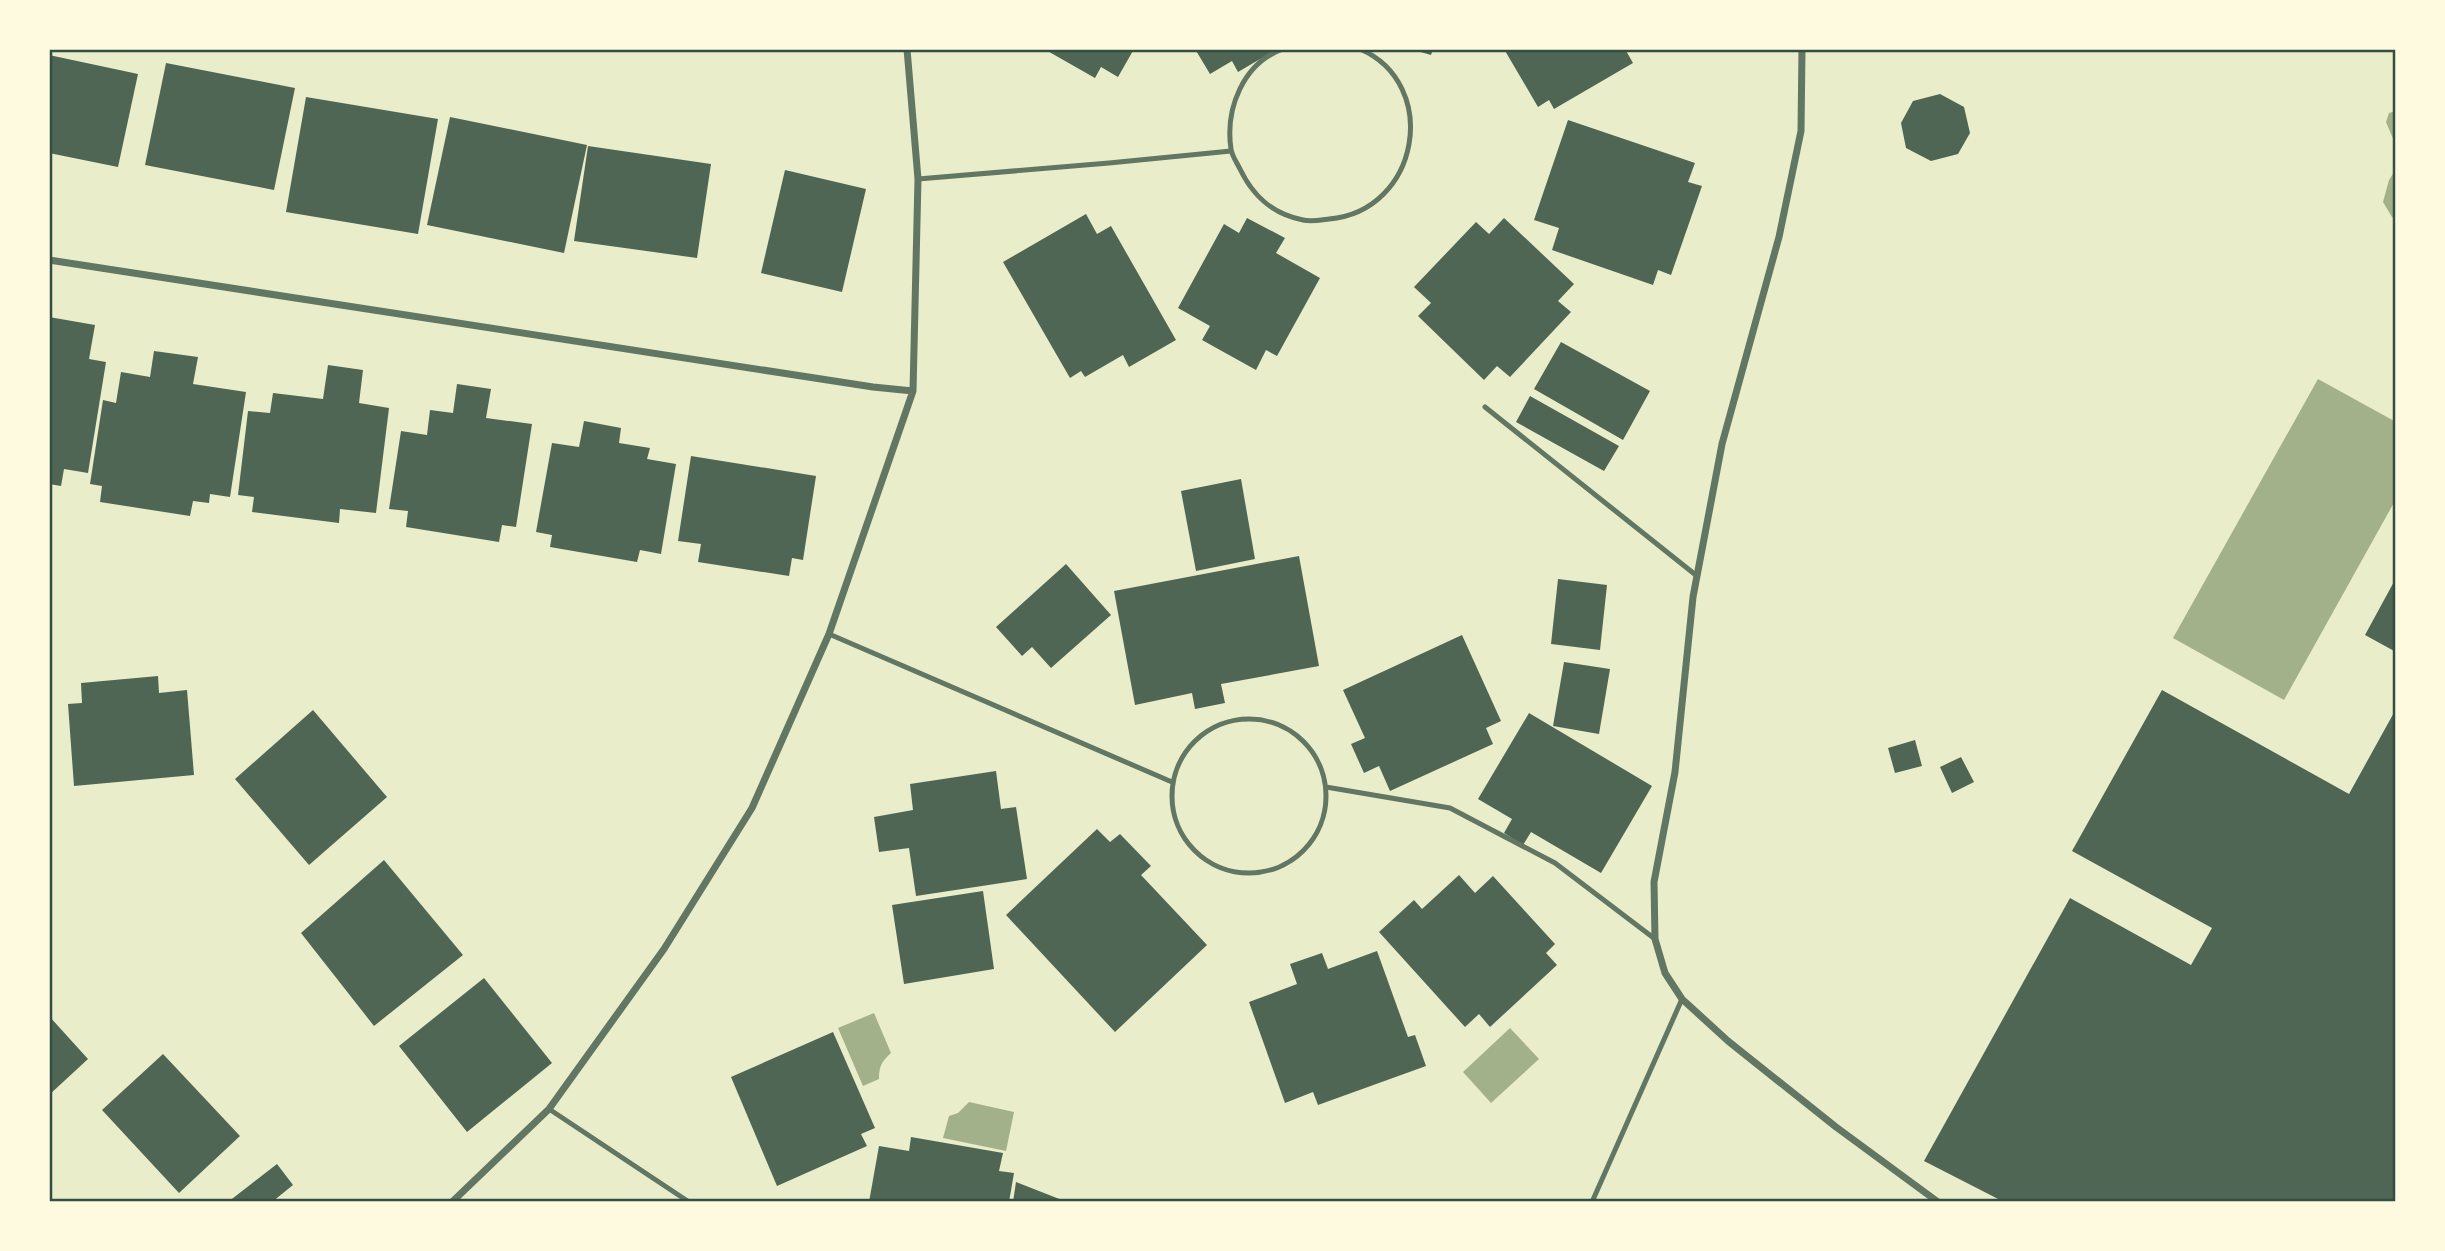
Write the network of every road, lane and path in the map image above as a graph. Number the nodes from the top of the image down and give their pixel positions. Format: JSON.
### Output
{"nodes":[{"id":1,"x":907,"y":49,"type":"edge"},
{"id":2,"x":1283,"y":49,"type":"edge"},
{"id":3,"x":1360,"y":49,"type":"edge"},
{"id":4,"x":1802,"y":49,"type":"edge"},
{"id":5,"x":1231,"y":150,"type":"junction"},
{"id":6,"x":918,"y":179,"type":"junction"},
{"id":7,"x":49,"y":260,"type":"edge"},
{"id":8,"x":913,"y":391,"type":"junction"},
{"id":9,"x":1485,"y":407,"type":"dead end"},
{"id":10,"x":1697,"y":576,"type":"junction"},
{"id":11,"x":829,"y":634,"type":"junction"},
{"id":12,"x":1172,"y":782,"type":"junction"},
{"id":13,"x":1326,"y":787,"type":"junction"},
{"id":14,"x":1656,"y":939,"type":"junction"},
{"id":15,"x":1682,"y":999,"type":"junction"},
{"id":16,"x":549,"y":1108,"type":"junction"},
{"id":17,"x":452,"y":1202,"type":"edge"},
{"id":18,"x":689,"y":1202,"type":"edge"},
{"id":19,"x":1592,"y":1202,"type":"edge"},
{"id":20,"x":1938,"y":1202,"type":"edge"}],
"edges":[{"from":1,"to":6,"type":"street"},
{"from":2,"to":5,"type":"lane"},
{"from":3,"to":5,"type":"lane"},
{"from":4,"to":10,"type":"street"},
{"from":5,"to":6,"type":"lane"},
{"from":6,"to":8,"type":"street"},
{"from":7,"to":8,"type":"street"},
{"from":8,"to":11,"type":"street"},
{"from":9,"to":10,"type":"lane"},
{"from":10,"to":14,"type":"street"},
{"from":11,"to":12,"type":"lane"},
{"from":11,"to":16,"type":"street"},
{"from":12,"to":13,"type":"lane"},
{"from":12,"to":13,"type":"lane"},
{"from":13,"to":14,"type":"lane"},
{"from":14,"to":15,"type":"street"},
{"from":15,"to":19,"type":"lane"},
{"from":15,"to":20,"type":"street"},
{"from":16,"to":17,"type":"street"},
{"from":16,"to":18,"type":"lane"}]}
